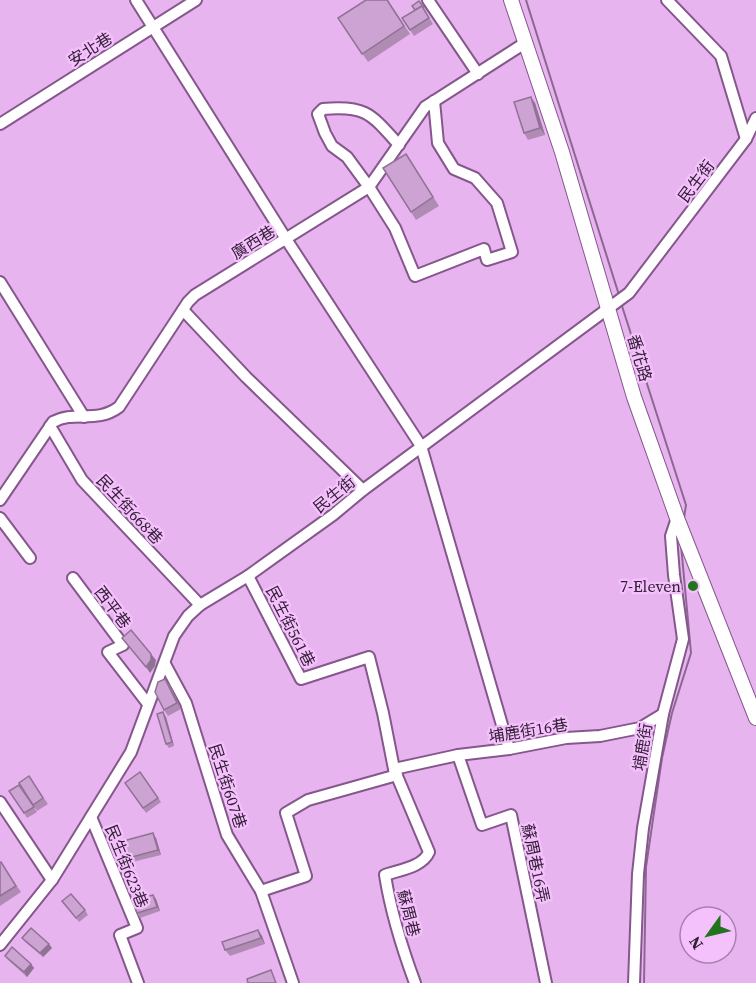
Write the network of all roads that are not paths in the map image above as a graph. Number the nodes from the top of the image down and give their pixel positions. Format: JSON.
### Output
{"nodes":[{"id":1,"x":136,"y":0,"type":"edge"},
{"id":2,"x":196,"y":0,"type":"edge"},
{"id":3,"x":428,"y":0,"type":"edge"},
{"id":4,"x":511,"y":0,"type":"edge"},
{"id":5,"x":667,"y":0,"type":"edge"},
{"id":6,"x":153,"y":27,"type":"junction"},
{"id":7,"x":525,"y":43,"type":"junction"},
{"id":8,"x":478,"y":74,"type":"junction"},
{"id":9,"x":434,"y":101,"type":"junction"},
{"id":10,"x":756,"y":118,"type":"edge"},
{"id":11,"x":0,"y":124,"type":"edge"},
{"id":12,"x":746,"y":139,"type":"junction"},
{"id":13,"x":399,"y":145,"type":"junction"},
{"id":14,"x":369,"y":187,"type":"junction"},
{"id":15,"x":286,"y":239,"type":"junction"},
{"id":16,"x":0,"y":282,"type":"edge"},
{"id":17,"x":609,"y":308,"type":"junction"},
{"id":18,"x":183,"y":310,"type":"junction"},
{"id":19,"x":84,"y":417,"type":"junction"},
{"id":20,"x":50,"y":426,"type":"junction"},
{"id":21,"x":422,"y":446,"type":"junction"},
{"id":22,"x":363,"y":490,"type":"junction"},
{"id":23,"x":0,"y":500,"type":"edge"},
{"id":24,"x":0,"y":518,"type":"edge"},
{"id":25,"x":677,"y":518,"type":"junction"},
{"id":26,"x":30,"y":558,"type":"dead end"},
{"id":27,"x":248,"y":576,"type":"junction"},
{"id":28,"x":73,"y":578,"type":"dead end"},
{"id":29,"x":200,"y":605,"type":"junction"},
{"id":30,"x":165,"y":664,"type":"junction"},
{"id":31,"x":148,"y":704,"type":"junction"},
{"id":32,"x":663,"y":714,"type":"junction"},
{"id":33,"x":756,"y":718,"type":"edge"},
{"id":34,"x":509,"y":749,"type":"junction"},
{"id":35,"x":458,"y":755,"type":"junction"},
{"id":36,"x":395,"y":772,"type":"junction"},
{"id":37,"x":0,"y":802,"type":"edge"},
{"id":38,"x":91,"y":817,"type":"junction"},
{"id":39,"x":52,"y":880,"type":"junction"},
{"id":40,"x":261,"y":891,"type":"junction"},
{"id":41,"x":0,"y":945,"type":"edge"},
{"id":42,"x":138,"y":983,"type":"edge"},
{"id":43,"x":293,"y":983,"type":"edge"},
{"id":44,"x":415,"y":983,"type":"edge"},
{"id":45,"x":546,"y":983,"type":"edge"},
{"id":46,"x":634,"y":983,"type":"edge"}],
"edges":[{"from":1,"to":6,"type":"street"},
{"from":2,"to":6,"type":"street","name":"安北巷"},
{"from":3,"to":8,"type":"street"},
{"from":4,"to":7,"type":"main road","name":"番花路"},
{"from":5,"to":12,"type":"street"},
{"from":6,"to":11,"type":"street","name":"安北巷"},
{"from":6,"to":15,"type":"street"},
{"from":7,"to":8,"type":"street","name":"廣西巷"},
{"from":7,"to":17,"type":"main road","name":"番花路"},
{"from":8,"to":9,"type":"street","name":"廣西巷"},
{"from":9,"to":13,"type":"street","name":"廣西巷"},
{"from":9,"to":14,"type":"street"},
{"from":10,"to":12,"type":"street","name":"民生街"},
{"from":12,"to":17,"type":"street","name":"民生街"},
{"from":13,"to":14,"type":"street","name":"廣西巷"},
{"from":13,"to":14,"type":"street"},
{"from":14,"to":15,"type":"street","name":"廣西巷"},
{"from":15,"to":18,"type":"street","name":"廣西巷"},
{"from":15,"to":21,"type":"street"},
{"from":16,"to":19,"type":"street"},
{"from":17,"to":21,"type":"street","name":"民生街"},
{"from":17,"to":25,"type":"main road","name":"番花路"},
{"from":18,"to":19,"type":"street","name":"廣西巷"},
{"from":18,"to":22,"type":"street"},
{"from":19,"to":20,"type":"street","name":"廣西巷"},
{"from":20,"to":23,"type":"street"},
{"from":20,"to":29,"type":"street","name":"民生街668巷"},
{"from":21,"to":22,"type":"street","name":"民生街"},
{"from":21,"to":34,"type":"street"},
{"from":22,"to":27,"type":"street","name":"民生街"},
{"from":24,"to":26,"type":"street"},
{"from":25,"to":32,"type":"street","name":"埔鹿街"},
{"from":25,"to":33,"type":"main road","name":"番花路"},
{"from":27,"to":29,"type":"street","name":"民生街"},
{"from":27,"to":36,"type":"street","name":"民生街561巷"},
{"from":28,"to":31,"type":"street","name":"西平巷"},
{"from":29,"to":30,"type":"street","name":"民生街"},
{"from":30,"to":31,"type":"street","name":"民生街"},
{"from":30,"to":40,"type":"street","name":"民生街607巷"},
{"from":31,"to":38,"type":"street","name":"民生街"},
{"from":32,"to":34,"type":"street","name":"埔鹿街16巷"},
{"from":32,"to":46,"type":"street","name":"埔鹿街"},
{"from":34,"to":35,"type":"street","name":"埔鹿街16巷"},
{"from":35,"to":36,"type":"street","name":"埔鹿街16巷"},
{"from":35,"to":45,"type":"street","name":"蘇周巷16弄"},
{"from":36,"to":40,"type":"street","name":"埔鹿街16巷"},
{"from":36,"to":44,"type":"street","name":"蘇周巷"},
{"from":37,"to":39,"type":"street"},
{"from":38,"to":39,"type":"street","name":"民生街"},
{"from":38,"to":42,"type":"street","name":"民生街623巷"},
{"from":39,"to":41,"type":"street","name":"民生街"},
{"from":40,"to":43,"type":"street","name":"民生街607巷"}]}
